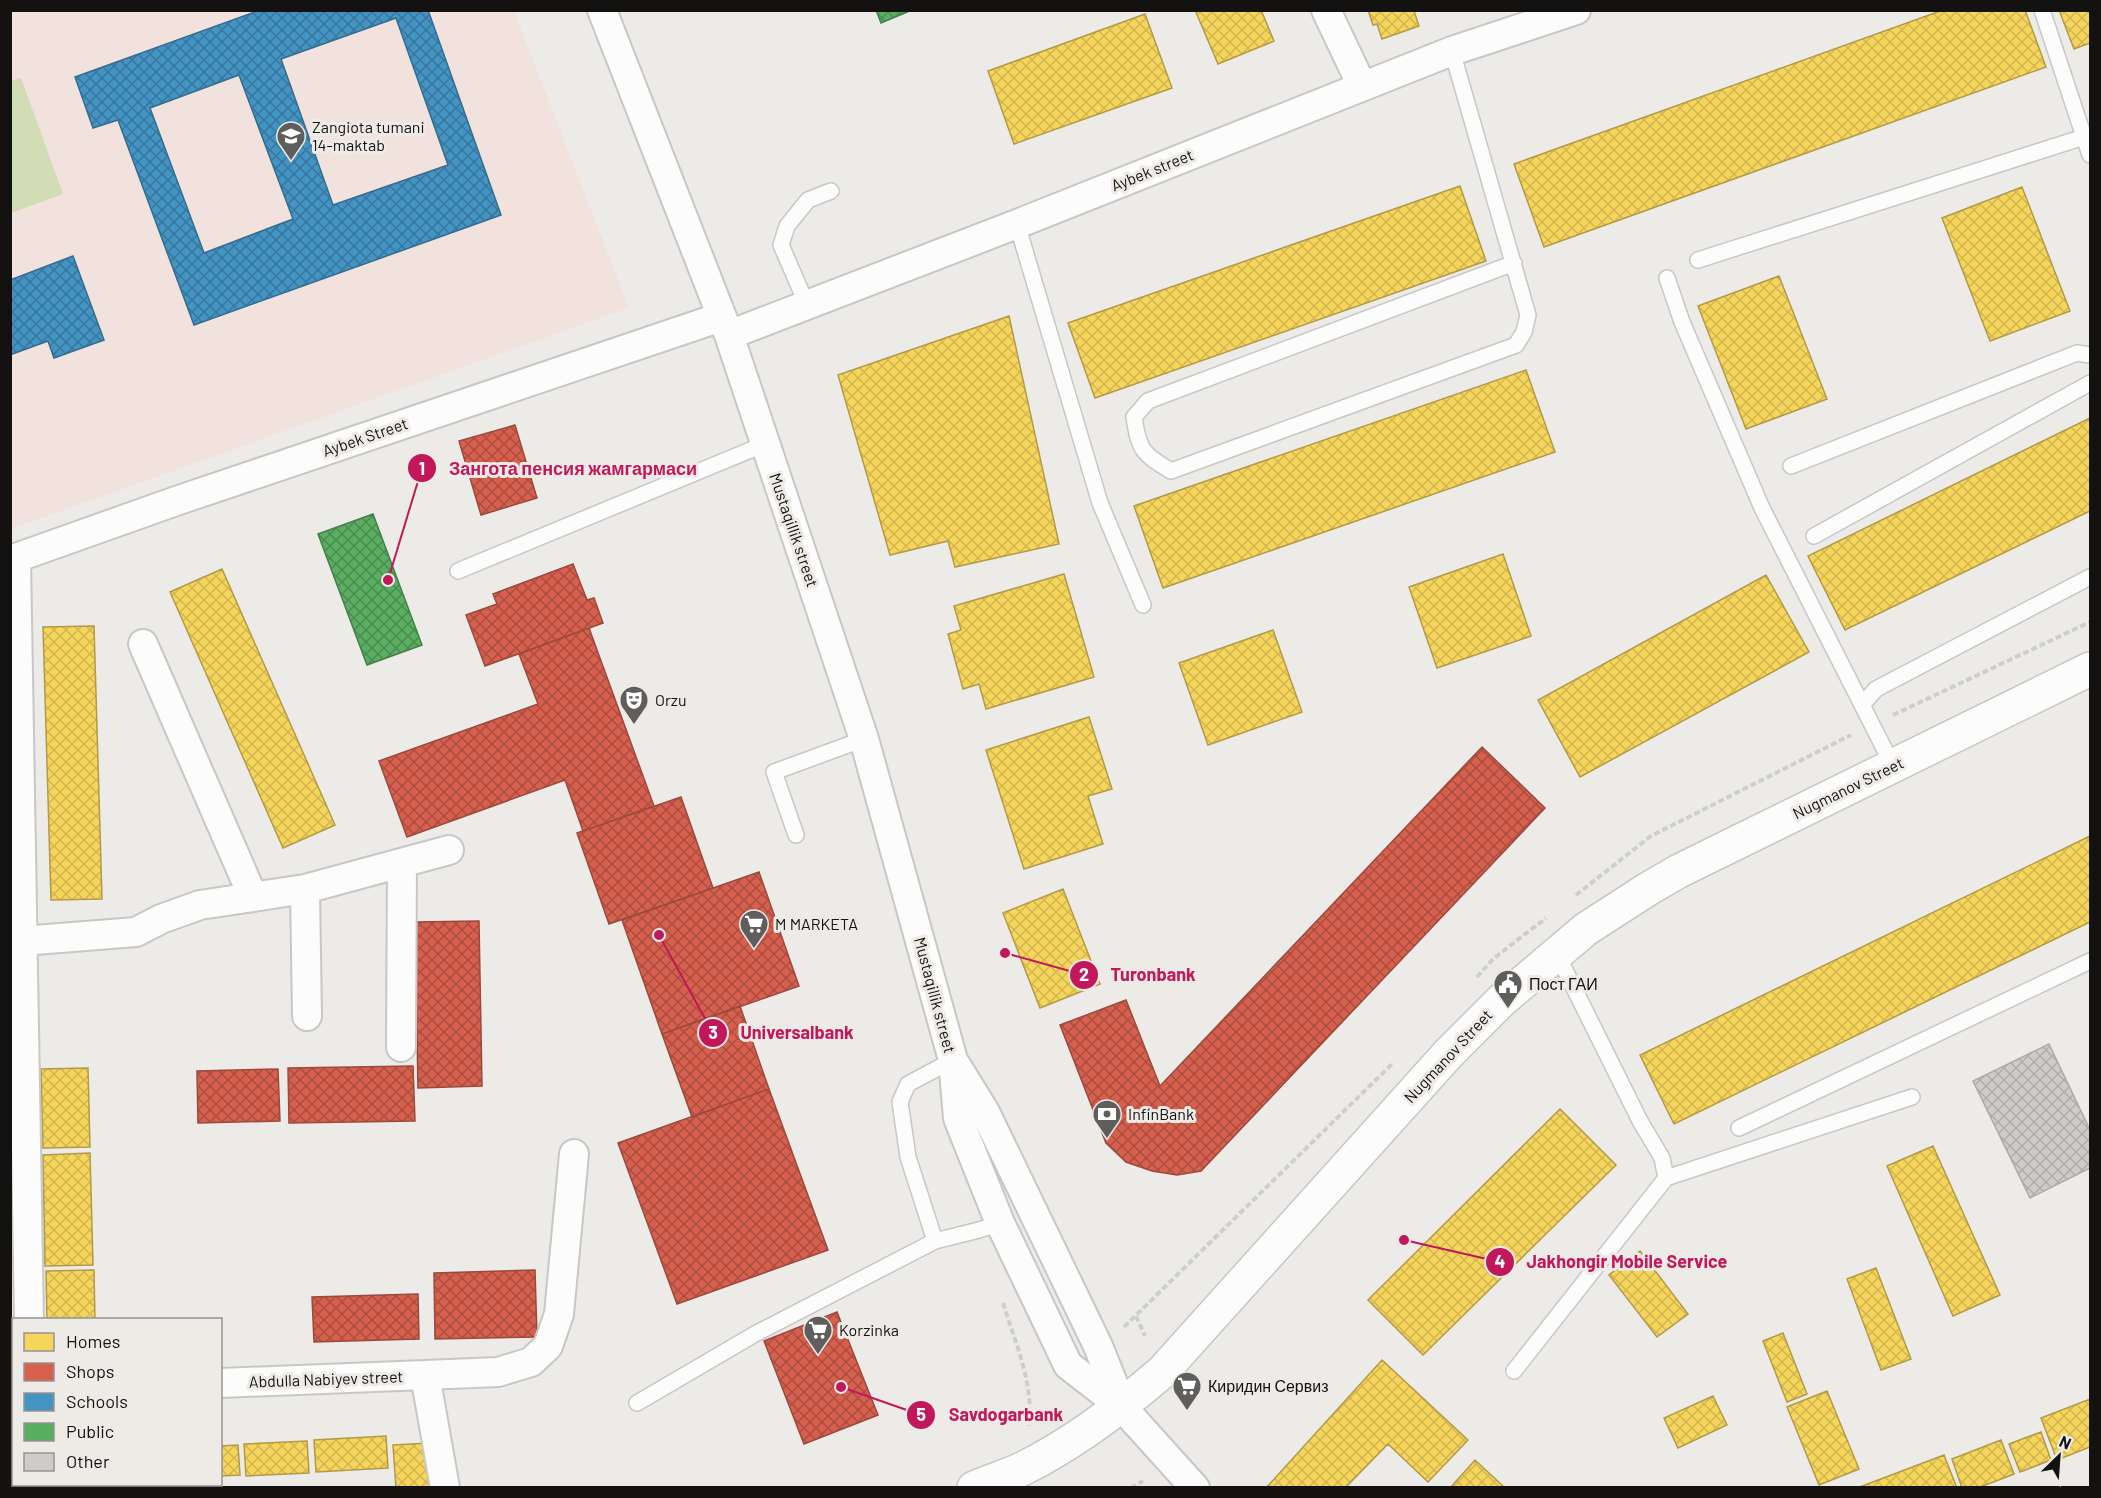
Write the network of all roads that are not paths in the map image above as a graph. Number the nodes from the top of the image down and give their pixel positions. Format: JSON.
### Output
{"nodes":[{"id":1,"x":602,"y":10,"type":"edge"},
{"id":2,"x":1326,"y":10,"type":"edge"},
{"id":3,"x":1576,"y":10,"type":"edge"},
{"id":4,"x":2042,"y":10,"type":"edge"},
{"id":5,"x":1452,"y":51,"type":"junction"},
{"id":6,"x":1362,"y":86,"type":"junction"},
{"id":7,"x":2084,"y":137,"type":"junction"},
{"id":8,"x":2091,"y":155,"type":"edge"},
{"id":9,"x":831,"y":191,"type":"dead end"},
{"id":10,"x":1017,"y":224,"type":"junction"},
{"id":11,"x":1698,"y":260,"type":"dead end"},
{"id":12,"x":1514,"y":263,"type":"junction"},
{"id":13,"x":1667,"y":278,"type":"dead end"},
{"id":14,"x":807,"y":305,"type":"junction"},
{"id":15,"x":725,"y":326,"type":"junction"},
{"id":16,"x":2091,"y":355,"type":"edge"},
{"id":17,"x":2091,"y":382,"type":"edge"},
{"id":18,"x":765,"y":444,"type":"junction"},
{"id":19,"x":1791,"y":466,"type":"dead end"},
{"id":20,"x":1814,"y":536,"type":"dead end"},
{"id":21,"x":13,"y":559,"type":"edge"},
{"id":22,"x":458,"y":571,"type":"dead end"},
{"id":23,"x":2091,"y":577,"type":"edge"},
{"id":24,"x":1143,"y":605,"type":"dead end"},
{"id":25,"x":143,"y":644,"type":"dead end"},
{"id":26,"x":2091,"y":669,"type":"edge"},
{"id":27,"x":1862,"y":705,"type":"junction"},
{"id":28,"x":864,"y":740,"type":"junction"},
{"id":29,"x":1893,"y":766,"type":"junction"},
{"id":30,"x":796,"y":835,"type":"dead end"},
{"id":31,"x":449,"y":850,"type":"dead end"},
{"id":32,"x":402,"y":863,"type":"junction"},
{"id":33,"x":305,"y":889,"type":"junction"},
{"id":34,"x":253,"y":897,"type":"junction"},
{"id":35,"x":22,"y":941,"type":"junction"},
{"id":36,"x":1556,"y":952,"type":"junction"},
{"id":37,"x":2091,"y":961,"type":"edge"},
{"id":38,"x":307,"y":1016,"type":"dead end"},
{"id":39,"x":401,"y":1047,"type":"dead end"},
{"id":40,"x":953,"y":1060,"type":"junction"},
{"id":41,"x":1912,"y":1097,"type":"dead end"},
{"id":42,"x":1739,"y":1128,"type":"dead end"},
{"id":43,"x":574,"y":1154,"type":"dead end"},
{"id":44,"x":1666,"y":1178,"type":"junction"},
{"id":45,"x":1000,"y":1223,"type":"junction"},
{"id":46,"x":935,"y":1241,"type":"junction"},
{"id":47,"x":28,"y":1318,"type":"edge"},
{"id":48,"x":1514,"y":1371,"type":"dead end"},
{"id":49,"x":425,"y":1375,"type":"junction"},
{"id":50,"x":222,"y":1383,"type":"edge"},
{"id":51,"x":637,"y":1403,"type":"dead end"},
{"id":52,"x":1122,"y":1407,"type":"junction"},
{"id":53,"x":445,"y":1488,"type":"edge"},
{"id":54,"x":974,"y":1488,"type":"edge"},
{"id":55,"x":1195,"y":1488,"type":"edge"}],
"edges":[{"from":1,"to":15,"type":"street","name":"Mustaqillik street"},
{"from":2,"to":6,"type":"street"},
{"from":3,"to":5,"type":"street","name":"Aybek street"},
{"from":4,"to":7,"type":"lane"},
{"from":5,"to":6,"type":"street","name":"Aybek street"},
{"from":5,"to":12,"type":"lane"},
{"from":6,"to":10,"type":"street","name":"Aybek street"},
{"from":7,"to":8,"type":"lane"},
{"from":7,"to":11,"type":"lane"},
{"from":9,"to":14,"type":"lane"},
{"from":10,"to":14,"type":"street","name":"Aybek street"},
{"from":10,"to":24,"type":"lane"},
{"from":12,"to":12,"type":"lane"},
{"from":13,"to":27,"type":"lane"},
{"from":14,"to":15,"type":"street","name":"Aybek street"},
{"from":15,"to":18,"type":"street","name":"Mustaqillik street"},
{"from":15,"to":21,"type":"street","name":"Aybek Street"},
{"from":16,"to":19,"type":"lane"},
{"from":17,"to":20,"type":"lane"},
{"from":18,"to":22,"type":"lane"},
{"from":18,"to":28,"type":"street","name":"Mustaqillik street"},
{"from":21,"to":35,"type":"street"},
{"from":23,"to":27,"type":"lane"},
{"from":25,"to":34,"type":"street"},
{"from":26,"to":29,"type":"main road","name":"Nugmanov Street"},
{"from":27,"to":29,"type":"lane"},
{"from":28,"to":30,"type":"lane"},
{"from":28,"to":40,"type":"street","name":"Mustaqillik street"},
{"from":29,"to":36,"type":"main road","name":"Nugmanov Street"},
{"from":31,"to":32,"type":"street"},
{"from":32,"to":33,"type":"street"},
{"from":32,"to":39,"type":"street"},
{"from":33,"to":34,"type":"street"},
{"from":33,"to":38,"type":"street"},
{"from":34,"to":35,"type":"street"},
{"from":35,"to":47,"type":"street"},
{"from":36,"to":44,"type":"lane"},
{"from":36,"to":52,"type":"main road","name":"Nugmanov Street"},
{"from":37,"to":42,"type":"lane"},
{"from":40,"to":45,"type":"street","name":"Mustaqillik street"},
{"from":40,"to":46,"type":"lane"},
{"from":40,"to":52,"type":"street","name":"Mustaqillik street"},
{"from":41,"to":44,"type":"lane"},
{"from":43,"to":49,"type":"street"},
{"from":44,"to":48,"type":"lane"},
{"from":45,"to":46,"type":"lane"},
{"from":45,"to":52,"type":"street","name":"Mustaqillik street"},
{"from":46,"to":51,"type":"lane"},
{"from":49,"to":50,"type":"street","name":"Abdulla Nabiyev street"},
{"from":49,"to":53,"type":"street","name":"Abdulla Nabiyev street"},
{"from":52,"to":54,"type":"main road","name":"Nugmanov Street"},
{"from":52,"to":55,"type":"street","name":"Mustaqillik street"}]}
